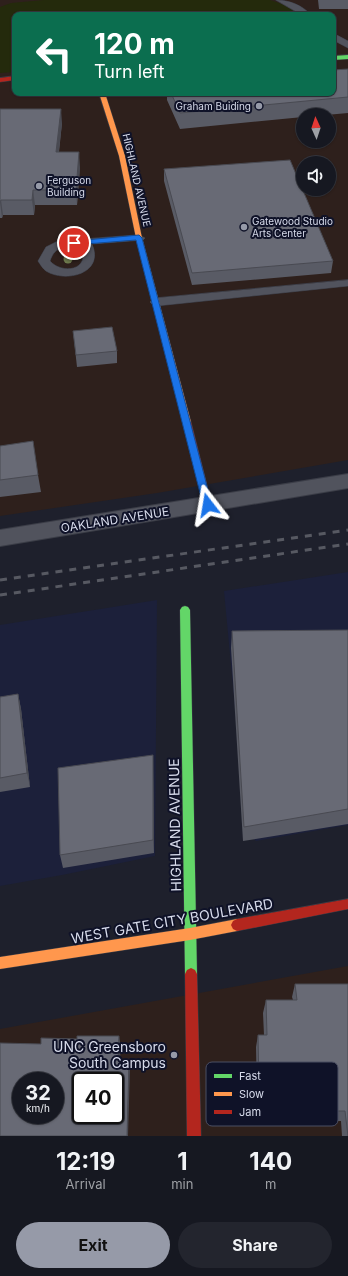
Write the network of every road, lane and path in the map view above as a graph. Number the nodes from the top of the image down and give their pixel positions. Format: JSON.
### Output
{"nodes":[{"id":1,"x":280,"y":0,"type":"edge"},
{"id":2,"x":303,"y":12,"type":"edge"},
{"id":3,"x":336,"y":38,"type":"edge"},
{"id":4,"x":348,"y":45,"type":"edge"},
{"id":5,"x":348,"y":49,"type":"edge"},
{"id":6,"x":336,"y":50,"type":"edge"},
{"id":7,"x":348,"y":57,"type":"edge"},
{"id":8,"x":336,"y":58,"type":"edge"},
{"id":9,"x":12,"y":78,"type":"edge"},
{"id":10,"x":0,"y":80,"type":"edge"},
{"id":11,"x":12,"y":87,"type":"edge"},
{"id":12,"x":0,"y":88,"type":"edge"},
{"id":13,"x":103,"y":96,"type":"edge"},
{"id":14,"x":139,"y":238,"type":"junction"},
{"id":15,"x":85,"y":242,"type":"dead end"},
{"id":16,"x":348,"y":283,"type":"edge"},
{"id":17,"x":156,"y":302,"type":"junction"},
{"id":18,"x":348,"y":482,"type":"edge"},
{"id":19,"x":208,"y":505,"type":"junction"},
{"id":20,"x":0,"y":538,"type":"edge"},
{"id":21,"x":184,"y":610,"type":"dead end"},
{"id":22,"x":348,"y":904,"type":"edge"},
{"id":23,"x":190,"y":934,"type":"junction"},
{"id":24,"x":0,"y":963,"type":"edge"},
{"id":25,"x":194,"y":1136,"type":"edge"}],
"edges":[{"from":1,"to":2,"type":"lane"},
{"from":3,"to":4,"type":"lane"},
{"from":5,"to":6,"type":"street"},
{"from":7,"to":8,"type":"street"},
{"from":9,"to":10,"type":"street"},
{"from":11,"to":12,"type":"street"},
{"from":13,"to":14,"type":"street","name":"HIGHLAND AVENUE"},
{"from":14,"to":15,"type":"lane"},
{"from":14,"to":17,"type":"street","name":"HIGHLAND AVENUE"},
{"from":16,"to":17,"type":"lane"},
{"from":17,"to":19,"type":"street","name":"HIGHLAND AVENUE"},
{"from":18,"to":19,"type":"street","name":"OAKLAND AVENUE"},
{"from":19,"to":20,"type":"street","name":"OAKLAND AVENUE"},
{"from":21,"to":23,"type":"street","name":"HIGHLAND AVENUE"},
{"from":22,"to":23,"type":"street","name":"WEST GATE CITY BOULEVARD"},
{"from":23,"to":24,"type":"street","name":"WEST GATE CITY BOULEVARD"},
{"from":23,"to":25,"type":"street","name":"HIGHLAND AVENUE"}]}
